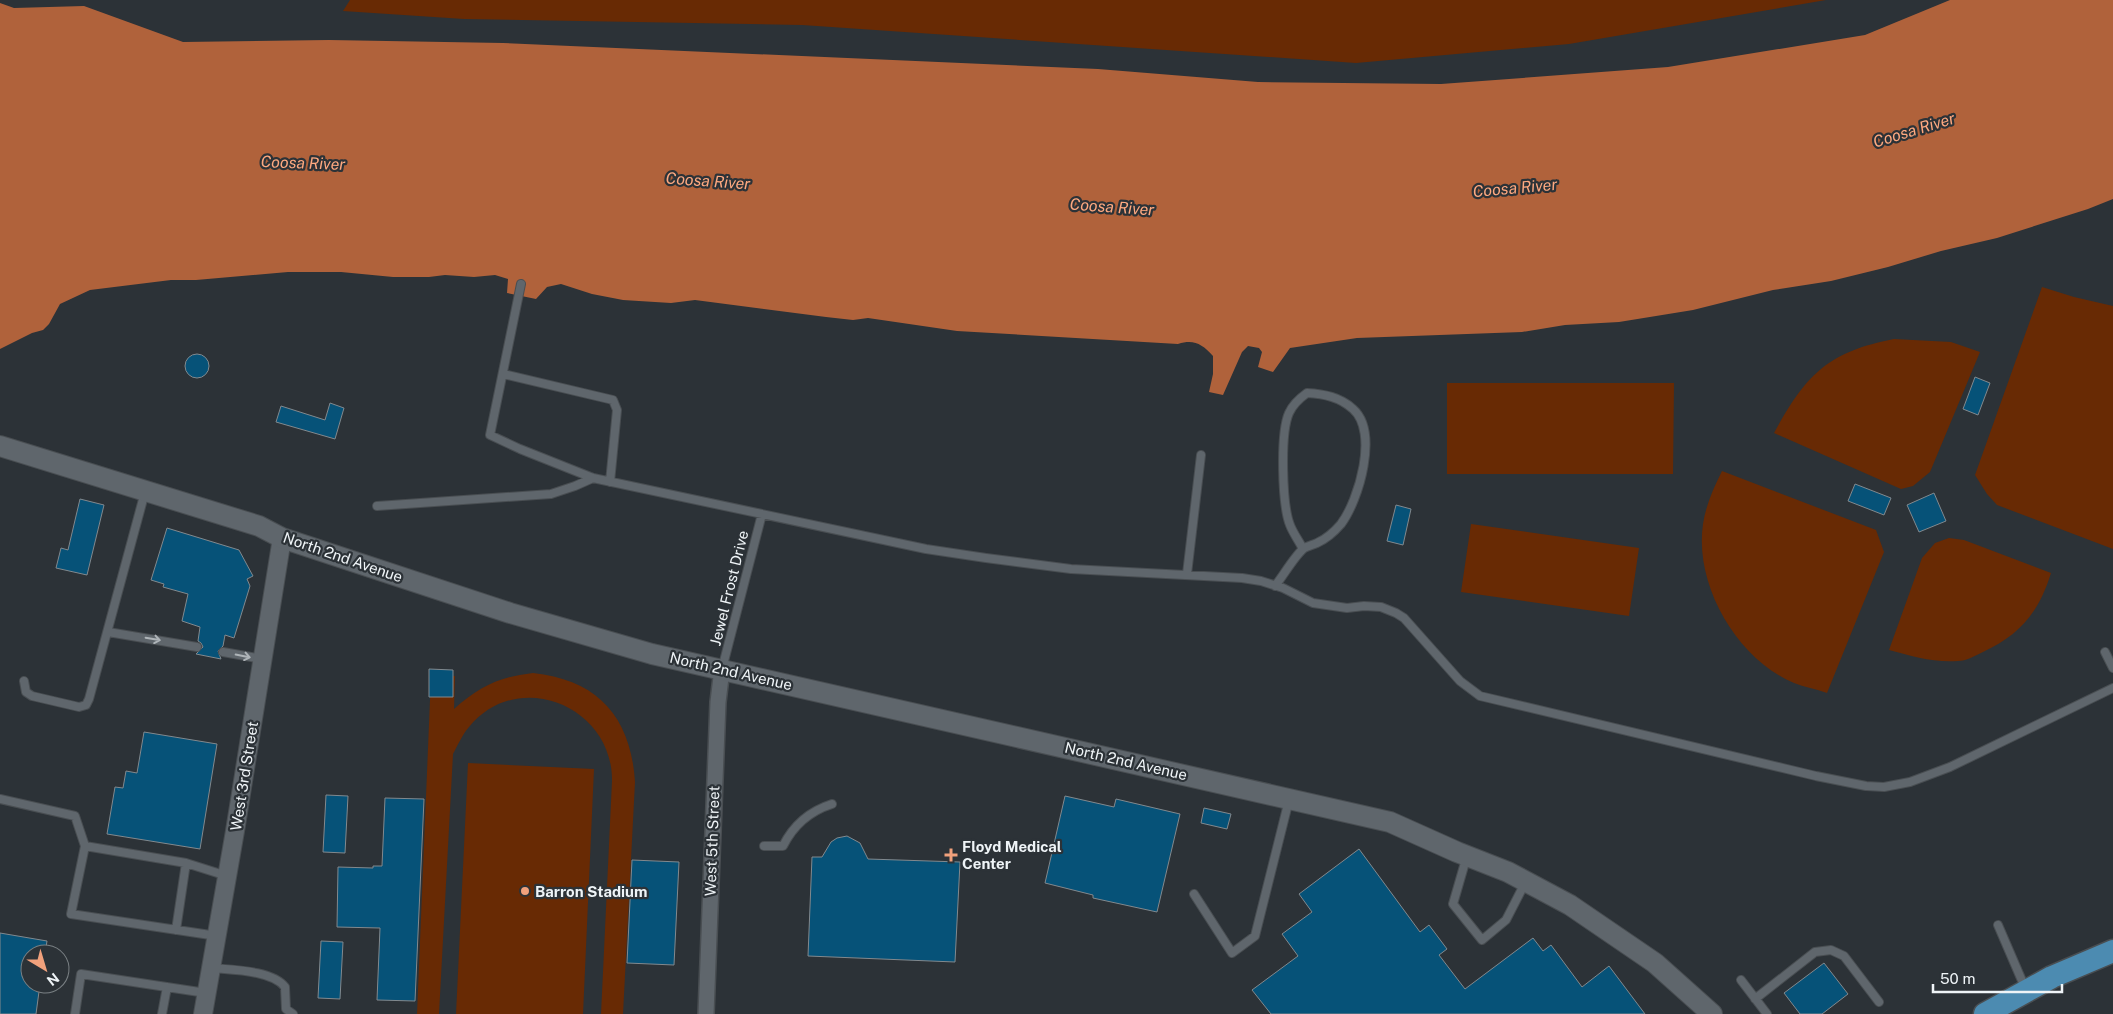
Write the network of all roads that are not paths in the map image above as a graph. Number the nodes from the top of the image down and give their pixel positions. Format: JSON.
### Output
{"nodes":[{"id":1,"x":521,"y":284,"type":"dead end"},
{"id":2,"x":503,"y":374,"type":"junction"},
{"id":3,"x":8,"y":448,"type":"edge"},
{"id":4,"x":1201,"y":455,"type":"dead end"},
{"id":5,"x":593,"y":478,"type":"junction"},
{"id":6,"x":610,"y":482,"type":"junction"},
{"id":7,"x":145,"y":492,"type":"junction"},
{"id":8,"x":377,"y":506,"type":"dead end"},
{"id":9,"x":762,"y":514,"type":"junction"},
{"id":10,"x":282,"y":538,"type":"junction"},
{"id":11,"x":1303,"y":549,"type":"junction"},
{"id":12,"x":1187,"y":574,"type":"junction"},
{"id":13,"x":1275,"y":586,"type":"junction"},
{"id":14,"x":108,"y":632,"type":"junction"},
{"id":15,"x":197,"y":647,"type":"dead end"},
{"id":16,"x":222,"y":652,"type":"dead end"},
{"id":17,"x":2105,"y":652,"type":"dead end"},
{"id":18,"x":263,"y":659,"type":"junction"},
{"id":19,"x":2113,"y":668,"type":"edge"},
{"id":20,"x":722,"y":669,"type":"junction"},
{"id":21,"x":24,"y":681,"type":"dead end"},
{"id":22,"x":2113,"y":688,"type":"edge"},
{"id":23,"x":1289,"y":798,"type":"junction"},
{"id":24,"x":0,"y":800,"type":"edge"},
{"id":25,"x":832,"y":804,"type":"dead end"},
{"id":26,"x":85,"y":846,"type":"junction"},
{"id":27,"x":764,"y":846,"type":"dead end"},
{"id":28,"x":1460,"y":859,"type":"junction"},
{"id":29,"x":186,"y":863,"type":"junction"},
{"id":30,"x":227,"y":876,"type":"junction"},
{"id":31,"x":1526,"y":881,"type":"junction"},
{"id":32,"x":1194,"y":894,"type":"dead end"},
{"id":33,"x":1998,"y":925,"type":"dead end"},
{"id":34,"x":176,"y":930,"type":"junction"},
{"id":35,"x":217,"y":936,"type":"junction"},
{"id":36,"x":2113,"y":951,"type":"edge"},
{"id":37,"x":210,"y":968,"type":"junction"},
{"id":38,"x":1741,"y":980,"type":"dead end"},
{"id":39,"x":167,"y":987,"type":"junction"},
{"id":40,"x":2027,"y":991,"type":"junction"},
{"id":41,"x":206,"y":993,"type":"junction"},
{"id":42,"x":1755,"y":999,"type":"junction"},
{"id":43,"x":1880,"y":1002,"type":"dead end"},
{"id":44,"x":75,"y":1014,"type":"edge"},
{"id":45,"x":162,"y":1014,"type":"edge"},
{"id":46,"x":203,"y":1014,"type":"edge"},
{"id":47,"x":294,"y":1014,"type":"edge"},
{"id":48,"x":706,"y":1014,"type":"edge"},
{"id":49,"x":1712,"y":1014,"type":"edge"},
{"id":50,"x":1767,"y":1014,"type":"edge"},
{"id":51,"x":1985,"y":1014,"type":"edge"}],
"edges":[{"from":1,"to":2,"type":"lane"},
{"from":2,"to":5,"type":"lane"},
{"from":2,"to":6,"type":"lane"},
{"from":3,"to":7,"type":"main road","name":"North 2nd Avenue"},
{"from":4,"to":12,"type":"lane"},
{"from":5,"to":6,"type":"lane"},
{"from":5,"to":8,"type":"lane"},
{"from":6,"to":9,"type":"lane"},
{"from":7,"to":10,"type":"main road","name":"North 2nd Avenue"},
{"from":7,"to":14,"type":"lane"},
{"from":9,"to":12,"type":"lane"},
{"from":9,"to":20,"type":"lane","name":"Jewel Frost Drive"},
{"from":10,"to":18,"type":"street","name":"West 3rd Street"},
{"from":10,"to":20,"type":"main road","name":"North 2nd Avenue"},
{"from":11,"to":11,"type":"lane"},
{"from":11,"to":13,"type":"lane"},
{"from":12,"to":13,"type":"lane"},
{"from":13,"to":22,"type":"lane"},
{"from":14,"to":15,"type":"lane","one_way":true},
{"from":14,"to":21,"type":"lane"},
{"from":16,"to":18,"type":"lane","one_way":true},
{"from":17,"to":19,"type":"lane"},
{"from":18,"to":30,"type":"street","name":"West 3rd Street"},
{"from":20,"to":23,"type":"main road","name":"North 2nd Avenue"},
{"from":20,"to":48,"type":"street","name":"West 5th Street"},
{"from":23,"to":28,"type":"main road","name":"North 2nd Avenue"},
{"from":23,"to":32,"type":"lane"},
{"from":24,"to":26,"type":"lane"},
{"from":25,"to":27,"type":"lane"},
{"from":26,"to":29,"type":"lane"},
{"from":26,"to":34,"type":"lane"},
{"from":28,"to":31,"type":"main road","name":"North 2nd Avenue"},
{"from":28,"to":31,"type":"lane"},
{"from":29,"to":30,"type":"lane"},
{"from":29,"to":34,"type":"lane"},
{"from":30,"to":35,"type":"street","name":"West 3rd Street"},
{"from":31,"to":49,"type":"main road","name":"North 2nd Avenue"},
{"from":33,"to":40,"type":"lane"},
{"from":34,"to":35,"type":"lane"},
{"from":35,"to":37,"type":"street","name":"West 3rd Street"},
{"from":36,"to":40,"type":"main road"},
{"from":37,"to":41,"type":"street","name":"West 3rd Street"},
{"from":37,"to":47,"type":"lane"},
{"from":38,"to":42,"type":"lane"},
{"from":39,"to":41,"type":"lane"},
{"from":39,"to":44,"type":"lane"},
{"from":39,"to":45,"type":"lane"},
{"from":40,"to":51,"type":"main road"},
{"from":41,"to":46,"type":"street","name":"West 3rd Street"},
{"from":42,"to":43,"type":"lane"},
{"from":42,"to":50,"type":"lane"}]}
